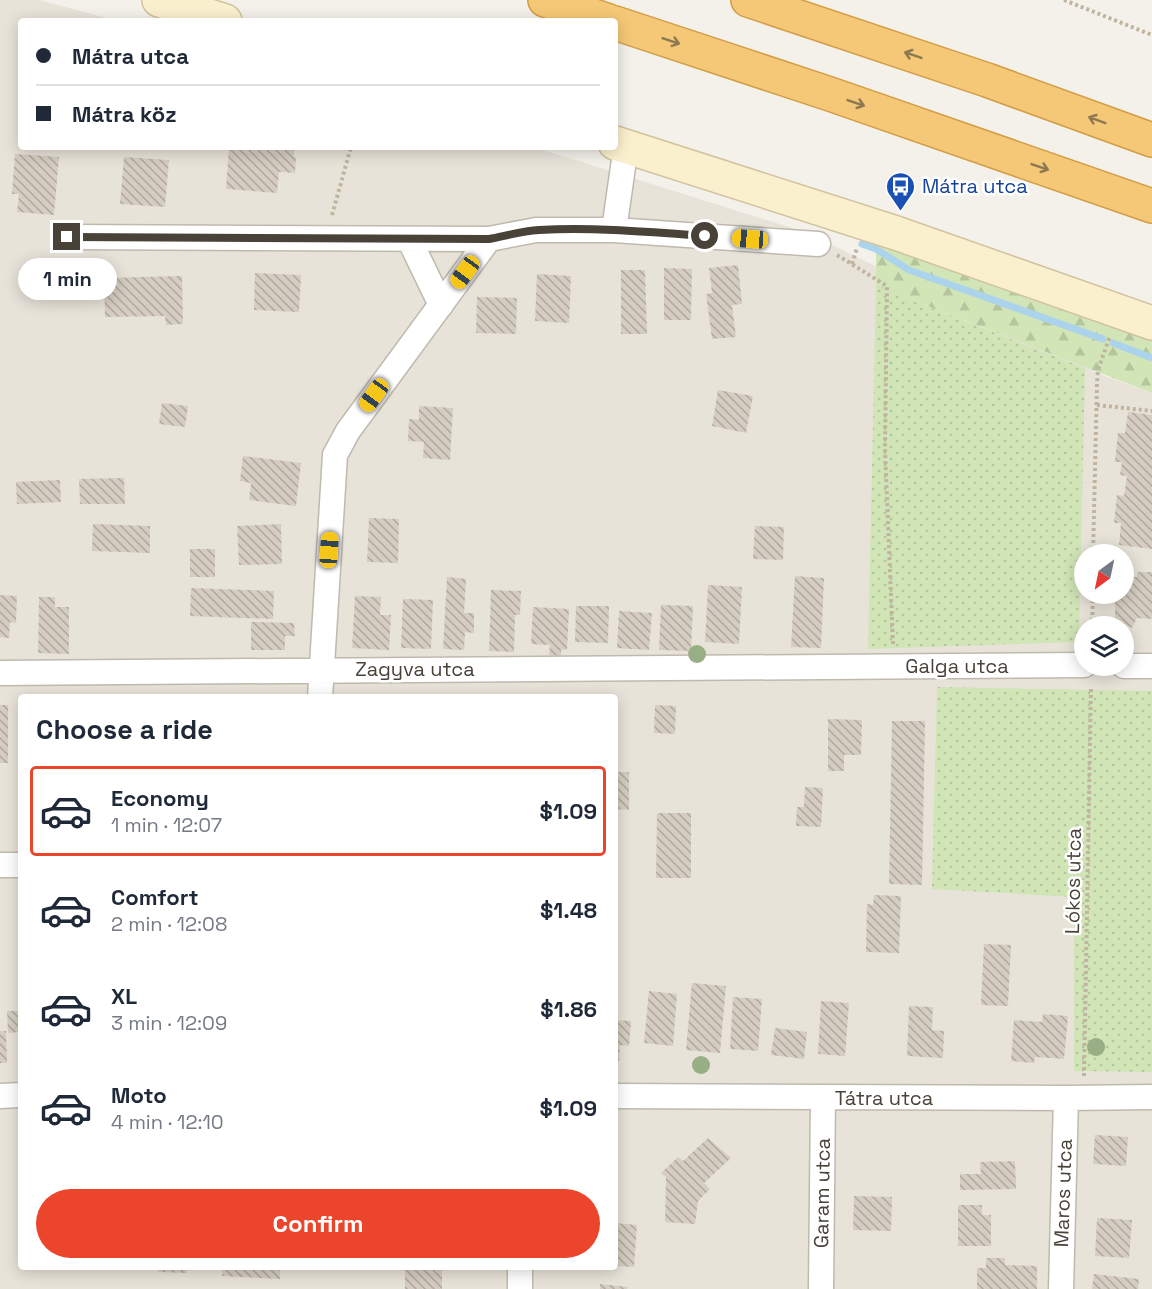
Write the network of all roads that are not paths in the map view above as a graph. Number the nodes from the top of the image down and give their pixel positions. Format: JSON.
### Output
{"nodes":[{"id":1,"x":159,"y":0,"type":"edge"},
{"id":2,"x":545,"y":0,"type":"edge"},
{"id":3,"x":748,"y":0,"type":"edge"},
{"id":4,"x":216,"y":18,"type":"edge"},
{"id":5,"x":600,"y":18,"type":"edge"},
{"id":6,"x":618,"y":24,"type":"edge"},
{"id":7,"x":1152,"y":140,"type":"edge"},
{"id":8,"x":620,"y":145,"type":"edge"},
{"id":9,"x":1152,"y":206,"type":"edge"},
{"id":10,"x":614,"y":230,"type":"junction"},
{"id":11,"x":67,"y":237,"type":"dead end"},
{"id":12,"x":409,"y":239,"type":"junction"},
{"id":13,"x":489,"y":239,"type":"junction"},
{"id":14,"x":818,"y":244,"type":"road end"},
{"id":15,"x":441,"y":304,"type":"junction"},
{"id":16,"x":1152,"y":323,"type":"edge"},
{"id":17,"x":1134,"y":666,"type":"edge"},
{"id":18,"x":1152,"y":666,"type":"edge"},
{"id":19,"x":830,"y":667,"type":"joint"},
{"id":20,"x":321,"y":670,"type":"junction"},
{"id":21,"x":1074,"y":672,"type":"edge"},
{"id":22,"x":0,"y":673,"type":"edge"},
{"id":23,"x":320,"y":694,"type":"edge"},
{"id":24,"x":0,"y":865,"type":"edge"},
{"id":25,"x":18,"y":865,"type":"edge"},
{"id":26,"x":18,"y":1095,"type":"edge"},
{"id":27,"x":0,"y":1096,"type":"edge"},
{"id":28,"x":618,"y":1096,"type":"edge"},
{"id":29,"x":1152,"y":1097,"type":"edge"},
{"id":30,"x":823,"y":1098,"type":"junction"},
{"id":31,"x":1075,"y":1098,"type":"junction"},
{"id":32,"x":520,"y":1270,"type":"edge"},
{"id":33,"x":520,"y":1289,"type":"edge"},
{"id":34,"x":821,"y":1289,"type":"edge"},
{"id":35,"x":1061,"y":1289,"type":"edge"}],
"edges":[{"from":1,"to":4,"type":"street"},
{"from":2,"to":5,"type":"highway"},
{"from":7,"to":3,"type":"highway","one_way":true},
{"from":6,"to":9,"type":"highway","one_way":true},
{"from":8,"to":10,"type":"street"},
{"from":8,"to":16,"type":"street"},
{"from":10,"to":13,"type":"street"},
{"from":10,"to":14,"type":"street"},
{"from":11,"to":12,"type":"street"},
{"from":12,"to":13,"type":"street"},
{"from":12,"to":15,"type":"street"},
{"from":13,"to":15,"type":"street"},
{"from":15,"to":20,"type":"street"},
{"from":17,"to":18,"type":"street"},
{"from":19,"to":20,"type":"street","name":"Zagyva utca"},
{"from":19,"to":21,"type":"street","name":"Galga utca"},
{"from":20,"to":22,"type":"street","name":"Zagyva utca"},
{"from":20,"to":23,"type":"street"},
{"from":24,"to":25,"type":"street"},
{"from":26,"to":27,"type":"street"},
{"from":28,"to":30,"type":"street","name":"Tátra utca"},
{"from":29,"to":31,"type":"street","name":"Tátra utca"},
{"from":30,"to":31,"type":"street","name":"Tátra utca"},
{"from":30,"to":34,"type":"street","name":"Garam utca"},
{"from":31,"to":35,"type":"street","name":"Maros utca"},
{"from":32,"to":33,"type":"street"}]}
